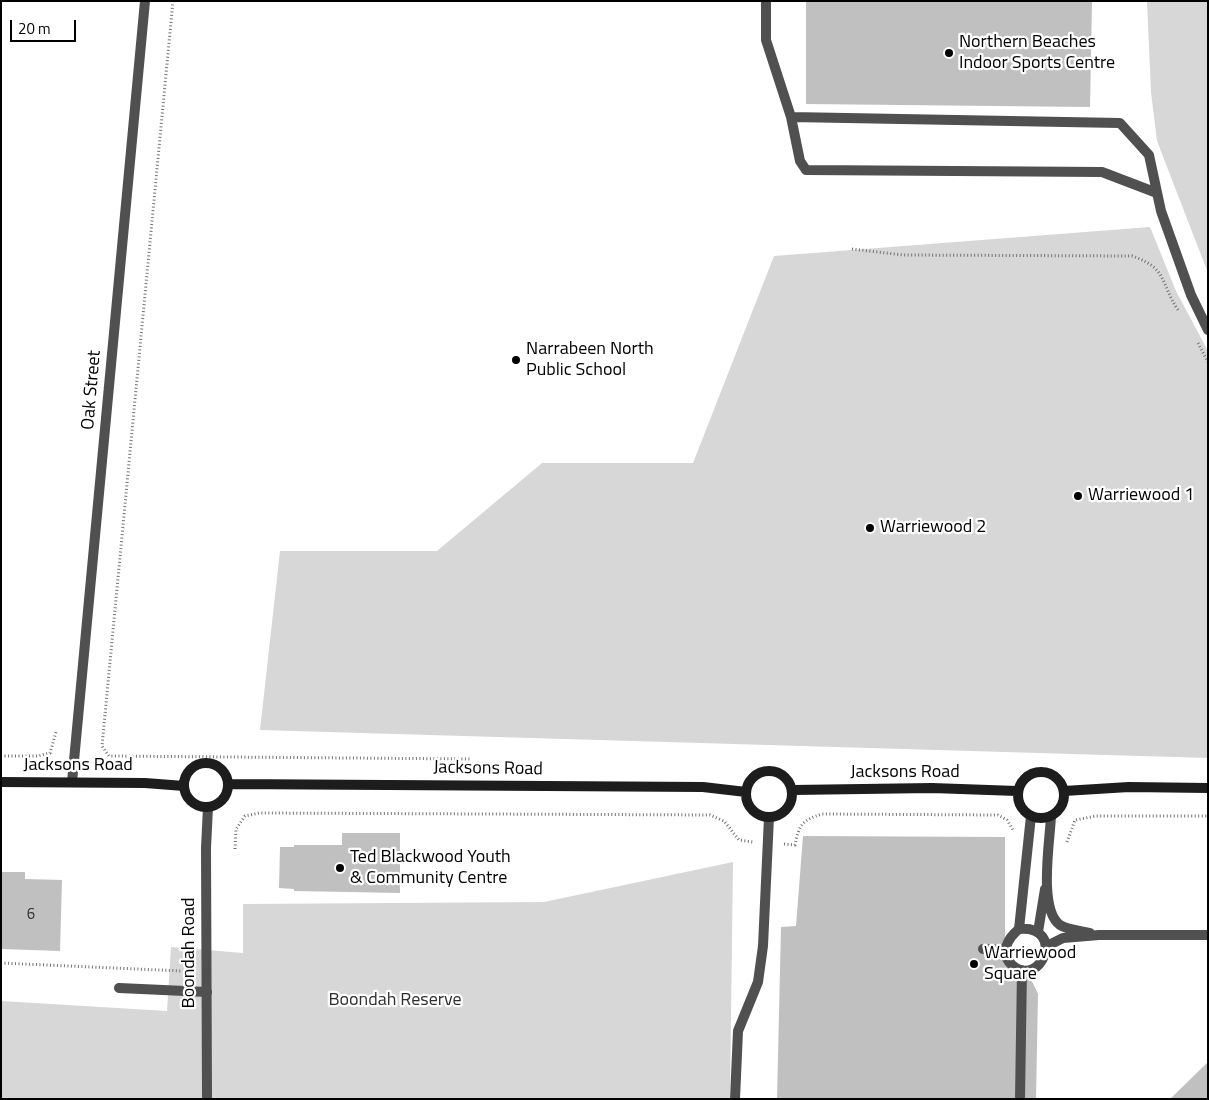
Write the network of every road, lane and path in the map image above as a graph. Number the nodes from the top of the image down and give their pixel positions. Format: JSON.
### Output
{"nodes":[{"id":1,"x":145,"y":1,"type":"edge"},
{"id":2,"x":173,"y":1,"type":"edge"},
{"id":3,"x":766,"y":1,"type":"edge"},
{"id":4,"x":791,"y":117,"type":"junction"},
{"id":5,"x":1157,"y":194,"type":"junction"},
{"id":6,"x":852,"y":249,"type":"dead end"},
{"id":7,"x":1180,"y":312,"type":"dead end"},
{"id":8,"x":1208,"y":330,"type":"edge"},
{"id":9,"x":1196,"y":339,"type":"dead end"},
{"id":10,"x":1208,"y":362,"type":"edge"},
{"id":11,"x":56,"y":732,"type":"dead end"},
{"id":12,"x":1,"y":756,"type":"edge"},
{"id":13,"x":470,"y":759,"type":"dead end"},
{"id":14,"x":1,"y":782,"type":"edge"},
{"id":15,"x":72,"y":782,"type":"junction"},
{"id":16,"x":228,"y":784,"type":"junction"},
{"id":17,"x":184,"y":786,"type":"junction"},
{"id":18,"x":1208,"y":788,"type":"edge"},
{"id":19,"x":793,"y":790,"type":"junction"},
{"id":20,"x":1017,"y":791,"type":"junction"},
{"id":21,"x":1064,"y":791,"type":"junction"},
{"id":22,"x":746,"y":792,"type":"junction"},
{"id":23,"x":208,"y":807,"type":"junction"},
{"id":24,"x":1031,"y":816,"type":"junction"},
{"id":25,"x":1051,"y":816,"type":"junction"},
{"id":26,"x":1208,"y":816,"type":"edge"},
{"id":27,"x":769,"y":817,"type":"junction"},
{"id":28,"x":1028,"y":842,"type":"junction"},
{"id":29,"x":768,"y":844,"type":"junction"},
{"id":30,"x":1049,"y":844,"type":"junction"},
{"id":31,"x":235,"y":849,"type":"dead end"},
{"id":32,"x":1046,"y":880,"type":"junction"},
{"id":33,"x":1019,"y":929,"type":"junction"},
{"id":34,"x":1038,"y":932,"type":"junction"},
{"id":35,"x":1099,"y":935,"type":"junction"},
{"id":36,"x":1208,"y":935,"type":"edge"},
{"id":37,"x":1047,"y":946,"type":"junction"},
{"id":38,"x":983,"y":949,"type":"dead end"},
{"id":39,"x":1005,"y":950,"type":"junction"},
{"id":40,"x":1,"y":963,"type":"edge"},
{"id":41,"x":182,"y":970,"type":"dead end"},
{"id":42,"x":1022,"y":970,"type":"junction"},
{"id":43,"x":119,"y":988,"type":"dead end"},
{"id":44,"x":207,"y":992,"type":"junction"},
{"id":45,"x":206,"y":1099,"type":"edge"},
{"id":46,"x":735,"y":1099,"type":"edge"},
{"id":47,"x":1020,"y":1099,"type":"edge"}],
"edges":[{"from":1,"to":15,"type":"street","name":"Oak Street"},
{"from":2,"to":13,"type":"path"},
{"from":3,"to":4,"type":"street"},
{"from":4,"to":5,"type":"street"},
{"from":4,"to":5,"type":"street"},
{"from":5,"to":8,"type":"street"},
{"from":6,"to":7,"type":"path"},
{"from":9,"to":10,"type":"path"},
{"from":11,"to":12,"type":"path"},
{"from":14,"to":15,"type":"street","name":"Jacksons Road"},
{"from":15,"to":17,"type":"street","name":"Jacksons Road"},
{"from":16,"to":17,"type":"street"},
{"from":16,"to":22,"type":"street","name":"Jacksons Road"},
{"from":16,"to":23,"type":"street"},
{"from":17,"to":23,"type":"street"},
{"from":18,"to":21,"type":"street"},
{"from":19,"to":20,"type":"street","name":"Jacksons Road"},
{"from":19,"to":22,"type":"street"},
{"from":19,"to":27,"type":"street"},
{"from":20,"to":21,"type":"street"},
{"from":20,"to":24,"type":"street"},
{"from":21,"to":25,"type":"street"},
{"from":22,"to":27,"type":"street"},
{"from":23,"to":44,"type":"street","name":"Boondah Road"},
{"from":24,"to":25,"type":"street"},
{"from":24,"to":28,"type":"street"},
{"from":25,"to":30,"type":"street"},
{"from":26,"to":30,"type":"path"},
{"from":27,"to":29,"type":"street"},
{"from":28,"to":29,"type":"path"},
{"from":28,"to":33,"type":"street"},
{"from":29,"to":31,"type":"path"},
{"from":29,"to":46,"type":"street"},
{"from":30,"to":32,"type":"street"},
{"from":32,"to":34,"type":"street"},
{"from":32,"to":35,"type":"street"},
{"from":33,"to":34,"type":"street"},
{"from":33,"to":39,"type":"street"},
{"from":34,"to":37,"type":"street"},
{"from":35,"to":36,"type":"street"},
{"from":35,"to":37,"type":"street"},
{"from":37,"to":42,"type":"street"},
{"from":38,"to":39,"type":"street"},
{"from":39,"to":42,"type":"street"},
{"from":40,"to":41,"type":"path"},
{"from":42,"to":47,"type":"street"},
{"from":43,"to":44,"type":"street"},
{"from":44,"to":45,"type":"street","name":"Boondah Road"}]}
